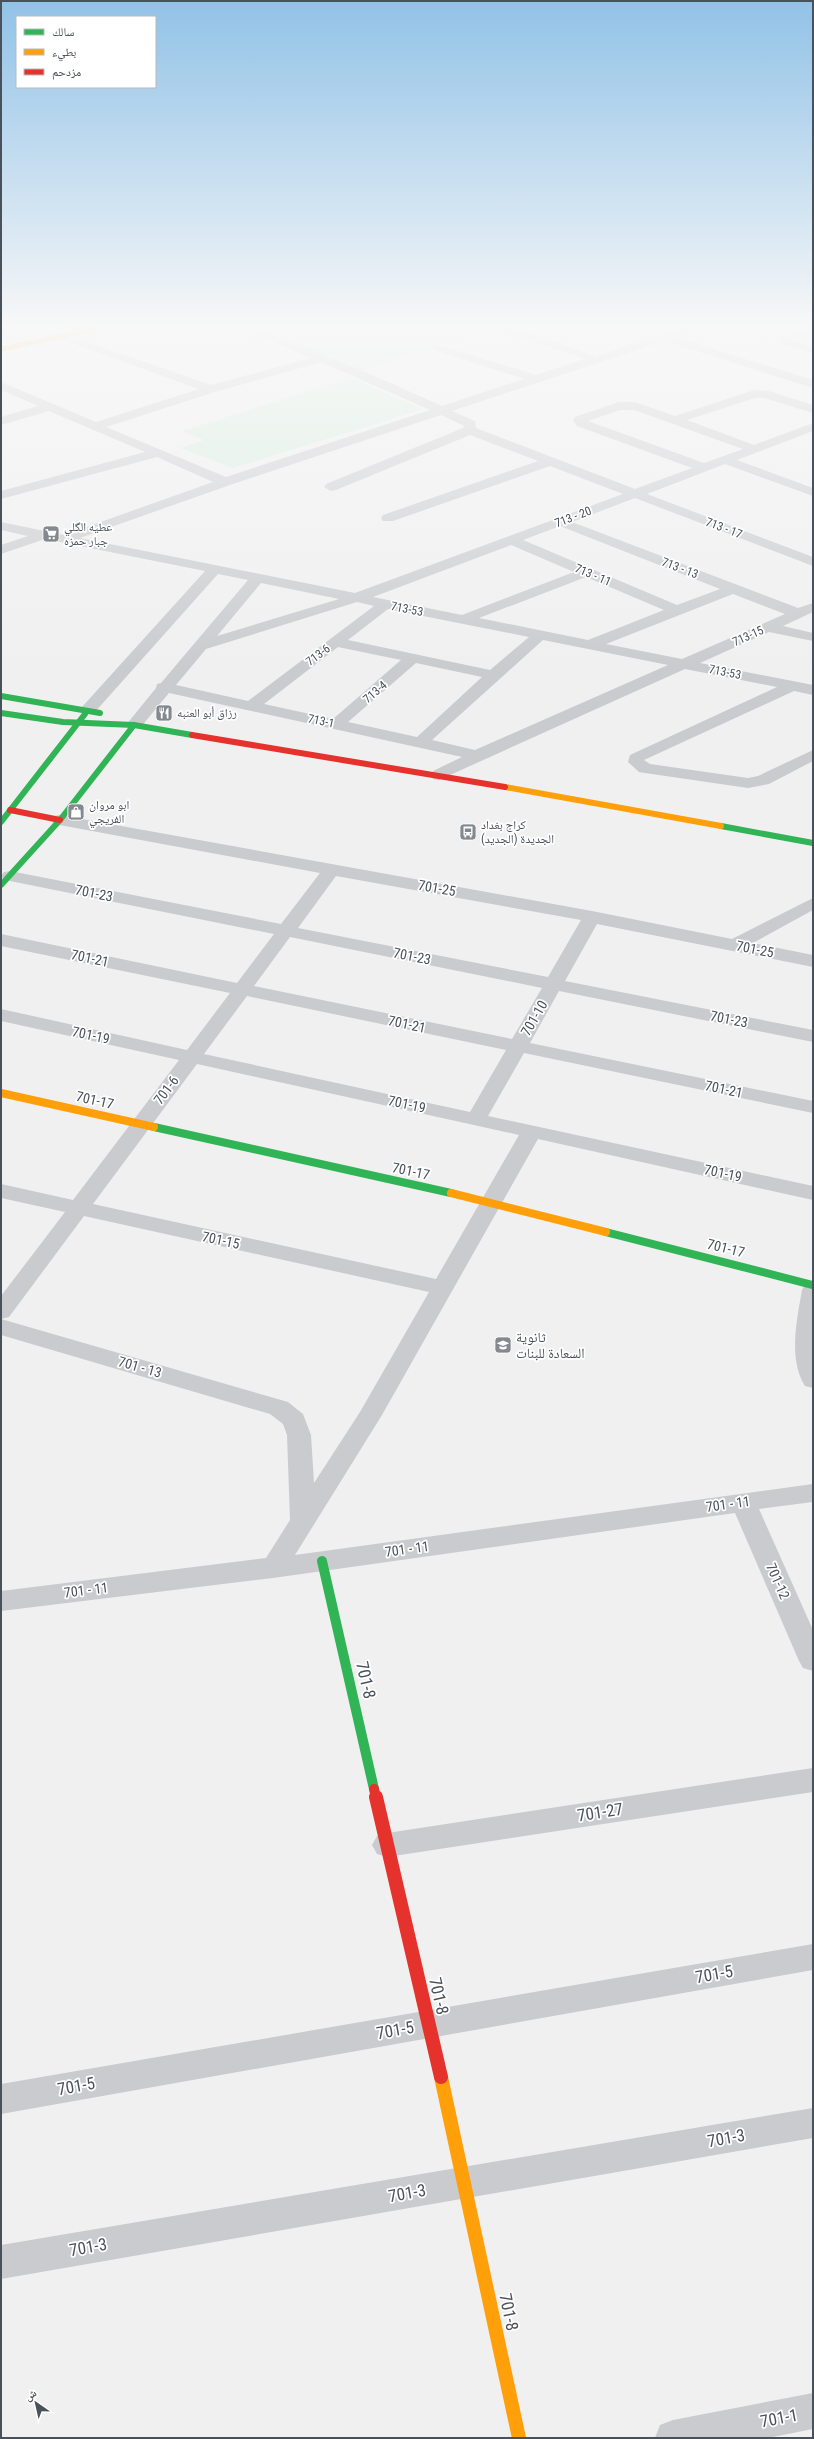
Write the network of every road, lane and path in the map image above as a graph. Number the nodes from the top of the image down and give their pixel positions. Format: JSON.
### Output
{"nodes":[{"id":1,"x":130,"y":441,"type":"edge"},
{"id":2,"x":347,"y":441,"type":"edge"},
{"id":3,"x":446,"y":441,"type":"edge"},
{"id":4,"x":498,"y":441,"type":"edge"},
{"id":5,"x":630,"y":441,"type":"edge"},
{"id":6,"x":733,"y":441,"type":"edge"},
{"id":7,"x":776,"y":441,"type":"edge"},
{"id":8,"x":755,"y":449,"type":"junction"},
{"id":9,"x":158,"y":453,"type":"junction"},
{"id":10,"x":725,"y":460,"type":"junction"},
{"id":11,"x":551,"y":461,"type":"junction"},
{"id":12,"x":704,"y":468,"type":"junction"},
{"id":13,"x":225,"y":482,"type":"junction"},
{"id":14,"x":331,"y":487,"type":"dead end"},
{"id":15,"x":813,"y":492,"type":"edge"},
{"id":16,"x":636,"y":494,"type":"junction"},
{"id":17,"x":1,"y":496,"type":"edge"},
{"id":18,"x":388,"y":518,"type":"dead end"},
{"id":19,"x":561,"y":522,"type":"junction"},
{"id":20,"x":1,"y":526,"type":"edge"},
{"id":21,"x":45,"y":535,"type":"junction"},
{"id":22,"x":67,"y":538,"type":"junction"},
{"id":23,"x":511,"y":540,"type":"junction"},
{"id":24,"x":1,"y":550,"type":"edge"},
{"id":25,"x":813,"y":562,"type":"edge"},
{"id":26,"x":214,"y":570,"type":"junction"},
{"id":27,"x":586,"y":572,"type":"junction"},
{"id":28,"x":257,"y":578,"type":"junction"},
{"id":29,"x":732,"y":589,"type":"junction"},
{"id":30,"x":356,"y":598,"type":"junction"},
{"id":31,"x":385,"y":604,"type":"junction"},
{"id":32,"x":813,"y":607,"type":"edge"},
{"id":33,"x":676,"y":610,"type":"junction"},
{"id":34,"x":798,"y":614,"type":"junction"},
{"id":35,"x":461,"y":620,"type":"junction"},
{"id":36,"x":768,"y":627,"type":"junction"},
{"id":37,"x":540,"y":635,"type":"junction"},
{"id":38,"x":813,"y":637,"type":"edge"},
{"id":39,"x":337,"y":642,"type":"junction"},
{"id":40,"x":589,"y":645,"type":"junction"},
{"id":41,"x":199,"y":646,"type":"junction"},
{"id":42,"x":412,"y":659,"type":"junction"},
{"id":43,"x":683,"y":664,"type":"junction"},
{"id":44,"x":493,"y":675,"type":"junction"},
{"id":45,"x":792,"y":686,"type":"junction"},
{"id":46,"x":163,"y":687,"type":"junction"},
{"id":47,"x":813,"y":690,"type":"edge"},
{"id":48,"x":1,"y":696,"type":"edge"},
{"id":49,"x":251,"y":706,"type":"junction"},
{"id":50,"x":88,"y":710,"type":"junction"},
{"id":51,"x":1,"y":713,"type":"edge"},
{"id":52,"x":78,"y":724,"type":"junction"},
{"id":53,"x":337,"y":724,"type":"junction"},
{"id":54,"x":134,"y":725,"type":"junction"},
{"id":55,"x":421,"y":742,"type":"junction"},
{"id":56,"x":477,"y":755,"type":"junction"},
{"id":57,"x":813,"y":755,"type":"edge"},
{"id":58,"x":439,"y":774,"type":"junction"},
{"id":59,"x":10,"y":810,"type":"junction"},
{"id":60,"x":60,"y":820,"type":"junction"},
{"id":61,"x":1,"y":822,"type":"edge"},
{"id":62,"x":813,"y":843,"type":"edge"},
{"id":63,"x":332,"y":869,"type":"junction"},
{"id":64,"x":6,"y":880,"type":"edge"},
{"id":65,"x":813,"y":903,"type":"edge"},
{"id":66,"x":592,"y":917,"type":"junction"},
{"id":67,"x":285,"y":931,"type":"junction"},
{"id":68,"x":1,"y":940,"type":"edge"},
{"id":69,"x":736,"y":946,"type":"junction"},
{"id":70,"x":813,"y":961,"type":"edge"},
{"id":71,"x":553,"y":984,"type":"junction"},
{"id":72,"x":242,"y":990,"type":"junction"},
{"id":73,"x":1,"y":1015,"type":"edge"},
{"id":74,"x":813,"y":1036,"type":"edge"},
{"id":75,"x":517,"y":1046,"type":"junction"},
{"id":76,"x":192,"y":1057,"type":"junction"},
{"id":77,"x":1,"y":1093,"type":"edge"},
{"id":78,"x":813,"y":1107,"type":"edge"},
{"id":79,"x":476,"y":1119,"type":"junction"},
{"id":80,"x":140,"y":1125,"type":"junction"},
{"id":81,"x":532,"y":1131,"type":"junction"},
{"id":82,"x":1,"y":1191,"type":"edge"},
{"id":83,"x":813,"y":1193,"type":"edge"},
{"id":84,"x":491,"y":1202,"type":"junction"},
{"id":85,"x":79,"y":1209,"type":"junction"},
{"id":86,"x":813,"y":1284,"type":"edge"},
{"id":87,"x":442,"y":1288,"type":"junction"},
{"id":88,"x":813,"y":1290,"type":"edge"},
{"id":89,"x":1,"y":1312,"type":"edge"},
{"id":90,"x":1,"y":1327,"type":"edge"},
{"id":91,"x":813,"y":1380,"type":"edge"},
{"id":92,"x":813,"y":1493,"type":"edge"},
{"id":93,"x":743,"y":1502,"type":"junction"},
{"id":94,"x":303,"y":1520,"type":"junction"},
{"id":95,"x":322,"y":1561,"type":"junction"},
{"id":96,"x":273,"y":1568,"type":"junction"},
{"id":97,"x":1,"y":1601,"type":"edge"},
{"id":98,"x":808,"y":1636,"type":"edge"},
{"id":99,"x":813,"y":1661,"type":"edge"},
{"id":100,"x":813,"y":1780,"type":"edge"},
{"id":101,"x":387,"y":1845,"type":"junction"},
{"id":102,"x":813,"y":1957,"type":"edge"},
{"id":103,"x":429,"y":2024,"type":"junction"},
{"id":104,"x":1,"y":2099,"type":"edge"},
{"id":105,"x":813,"y":2123,"type":"edge"},
{"id":106,"x":465,"y":2183,"type":"junction"},
{"id":107,"x":1,"y":2262,"type":"edge"},
{"id":108,"x":813,"y":2411,"type":"edge"},
{"id":109,"x":519,"y":2438,"type":"edge"},
{"id":110,"x":673,"y":2438,"type":"edge"}],
"edges":[{"from":1,"to":9,"type":"street"},
{"from":2,"to":13,"type":"street"},
{"from":3,"to":14,"type":"street"},
{"from":4,"to":11,"type":"street","name":"713 - 17"},
{"from":5,"to":12,"type":"street"},
{"from":6,"to":8,"type":"street"},
{"from":7,"to":8,"type":"street","name":"713 - 20"},
{"from":8,"to":10,"type":"street","name":"713 - 20"},
{"from":9,"to":13,"type":"street"},
{"from":9,"to":17,"type":"street"},
{"from":10,"to":12,"type":"street","name":"713 - 20"},
{"from":10,"to":15,"type":"street"},
{"from":11,"to":16,"type":"street","name":"713 - 17"},
{"from":11,"to":18,"type":"street"},
{"from":12,"to":16,"type":"street","name":"713 - 20"},
{"from":13,"to":22,"type":"street"},
{"from":16,"to":19,"type":"street","name":"713 - 20"},
{"from":16,"to":25,"type":"street","name":"713 - 17"},
{"from":19,"to":23,"type":"street","name":"713 - 20"},
{"from":19,"to":29,"type":"street","name":"713 - 13"},
{"from":20,"to":21,"type":"street","name":"713-53"},
{"from":21,"to":22,"type":"street","name":"713-53"},
{"from":21,"to":24,"type":"street"},
{"from":22,"to":26,"type":"street","name":"713-53"},
{"from":23,"to":27,"type":"street","name":"713 - 11"},
{"from":23,"to":30,"type":"street","name":"713 - 20"},
{"from":26,"to":28,"type":"street","name":"713-53"},
{"from":26,"to":50,"type":"street"},
{"from":27,"to":33,"type":"street","name":"713 - 11"},
{"from":27,"to":35,"type":"street"},
{"from":28,"to":30,"type":"street","name":"713-53"},
{"from":28,"to":41,"type":"street"},
{"from":29,"to":33,"type":"street"},
{"from":29,"to":34,"type":"street","name":"713 - 13"},
{"from":30,"to":31,"type":"street","name":"713-53"},
{"from":30,"to":41,"type":"street","name":"713 - 20"},
{"from":31,"to":35,"type":"street","name":"713-53"},
{"from":31,"to":39,"type":"street","name":"713-6"},
{"from":32,"to":34,"type":"street","name":"713-15"},
{"from":33,"to":40,"type":"street"},
{"from":34,"to":36,"type":"street","name":"713-15"},
{"from":35,"to":37,"type":"street","name":"713-53"},
{"from":36,"to":38,"type":"street"},
{"from":36,"to":43,"type":"street","name":"713-15"},
{"from":37,"to":40,"type":"street","name":"713-53"},
{"from":37,"to":44,"type":"street"},
{"from":39,"to":42,"type":"street"},
{"from":39,"to":49,"type":"street","name":"713-6"},
{"from":40,"to":43,"type":"street","name":"713-53"},
{"from":41,"to":46,"type":"street"},
{"from":42,"to":44,"type":"street"},
{"from":42,"to":53,"type":"street","name":"713-4"},
{"from":43,"to":45,"type":"street","name":"713-53"},
{"from":43,"to":56,"type":"street","name":"713-15"},
{"from":44,"to":55,"type":"street"},
{"from":45,"to":47,"type":"street","name":"713-53"},
{"from":45,"to":57,"type":"street"},
{"from":46,"to":49,"type":"street","name":"713-1"},
{"from":46,"to":54,"type":"street"},
{"from":48,"to":50,"type":"street"},
{"from":49,"to":53,"type":"street","name":"713-1"},
{"from":50,"to":52,"type":"street"},
{"from":50,"to":54,"type":"street"},
{"from":51,"to":52,"type":"street"},
{"from":52,"to":54,"type":"street"},
{"from":52,"to":59,"type":"street"},
{"from":53,"to":55,"type":"street","name":"713-1"},
{"from":54,"to":58,"type":"street"},
{"from":54,"to":60,"type":"street"},
{"from":55,"to":56,"type":"street","name":"713-1"},
{"from":56,"to":58,"type":"street","name":"713-15"},
{"from":58,"to":62,"type":"street"},
{"from":59,"to":60,"type":"street"},
{"from":59,"to":61,"type":"street"},
{"from":60,"to":63,"type":"street","name":"701-25"},
{"from":60,"to":64,"type":"street"},
{"from":63,"to":66,"type":"street","name":"701-25"},
{"from":63,"to":67,"type":"street","name":"701-6"},
{"from":64,"to":67,"type":"street","name":"701-23"},
{"from":65,"to":69,"type":"street"},
{"from":66,"to":69,"type":"street","name":"701-25"},
{"from":66,"to":71,"type":"street","name":"701-10"},
{"from":67,"to":71,"type":"street","name":"701-23"},
{"from":67,"to":72,"type":"street","name":"701-6"},
{"from":68,"to":72,"type":"street","name":"701-21"},
{"from":69,"to":70,"type":"street","name":"701-25"},
{"from":71,"to":74,"type":"street","name":"701-23"},
{"from":71,"to":75,"type":"street","name":"701-10"},
{"from":72,"to":75,"type":"street","name":"701-21"},
{"from":72,"to":76,"type":"street","name":"701-6"},
{"from":73,"to":76,"type":"street","name":"701-19"},
{"from":75,"to":78,"type":"street","name":"701-21"},
{"from":75,"to":79,"type":"street","name":"701-10"},
{"from":76,"to":79,"type":"street","name":"701-19"},
{"from":76,"to":80,"type":"street","name":"701-6"},
{"from":77,"to":80,"type":"street","name":"701-17"},
{"from":79,"to":81,"type":"street","name":"701-19"},
{"from":80,"to":84,"type":"street","name":"701-17"},
{"from":80,"to":85,"type":"street","name":"701-6"},
{"from":81,"to":83,"type":"street","name":"701-19"},
{"from":81,"to":84,"type":"street"},
{"from":82,"to":85,"type":"street","name":"701-15"},
{"from":84,"to":86,"type":"street","name":"701-17"},
{"from":84,"to":87,"type":"street"},
{"from":85,"to":87,"type":"street","name":"701-15"},
{"from":85,"to":89,"type":"street","name":"701-6"},
{"from":87,"to":94,"type":"street"},
{"from":88,"to":91,"type":"street"},
{"from":90,"to":94,"type":"street","name":"701 - 13"},
{"from":92,"to":93,"type":"street","name":"701 - 11"},
{"from":93,"to":95,"type":"street","name":"701 - 11"},
{"from":93,"to":98,"type":"street","name":"701-12"},
{"from":94,"to":96,"type":"street"},
{"from":95,"to":96,"type":"street","name":"701 - 11"},
{"from":95,"to":101,"type":"street","name":"701-8"},
{"from":96,"to":97,"type":"street","name":"701 - 11"},
{"from":98,"to":99,"type":"street","name":"701-12"},
{"from":100,"to":101,"type":"street","name":"701-27"},
{"from":101,"to":103,"type":"street","name":"701-8"},
{"from":102,"to":103,"type":"street","name":"701-5"},
{"from":103,"to":104,"type":"street","name":"701-5"},
{"from":103,"to":106,"type":"street","name":"701-8"},
{"from":105,"to":106,"type":"street","name":"701-3"},
{"from":106,"to":107,"type":"street","name":"701-3"},
{"from":106,"to":109,"type":"street","name":"701-8"},
{"from":108,"to":110,"type":"street","name":"701-1"}]}
